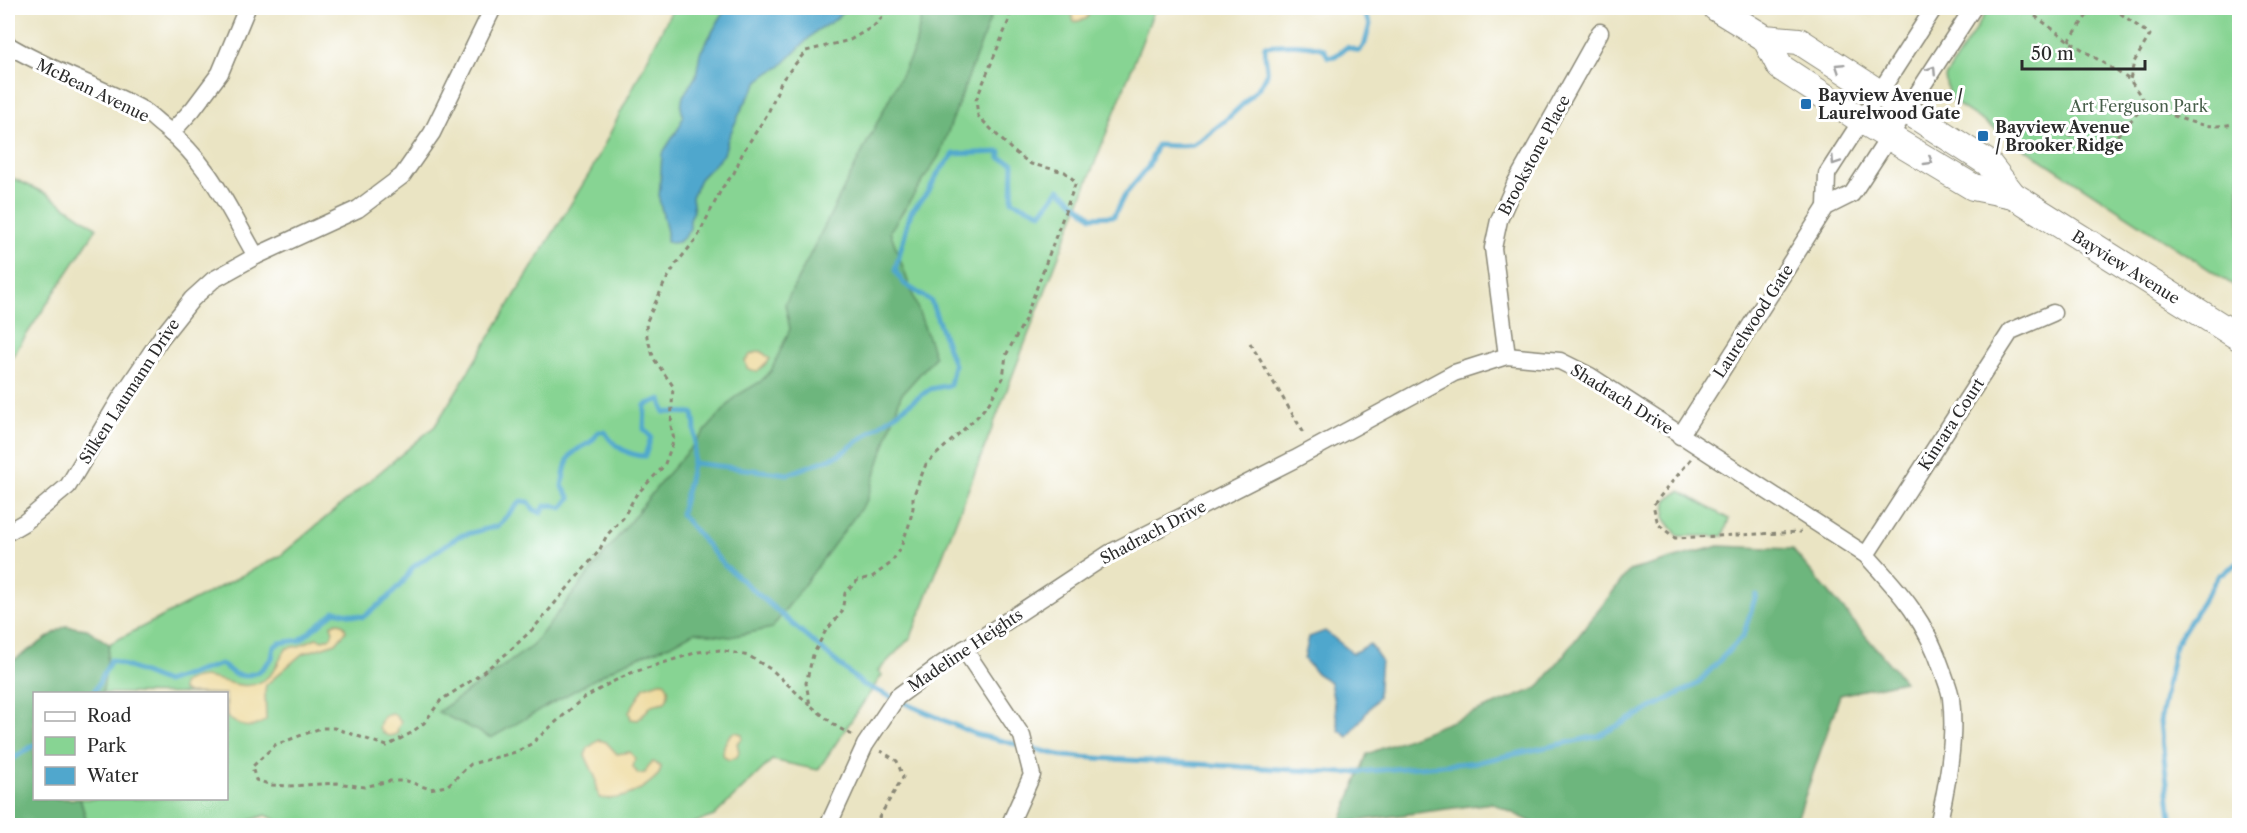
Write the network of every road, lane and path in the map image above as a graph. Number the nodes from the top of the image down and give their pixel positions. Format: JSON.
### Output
{"nodes":[{"id":1,"x":247,"y":8,"type":"edge"},
{"id":2,"x":493,"y":8,"type":"edge"},
{"id":3,"x":890,"y":8,"type":"edge"},
{"id":4,"x":1010,"y":8,"type":"edge"},
{"id":5,"x":1716,"y":8,"type":"edge"},
{"id":6,"x":1934,"y":8,"type":"edge"},
{"id":7,"x":1972,"y":8,"type":"edge"},
{"id":8,"x":2092,"y":8,"type":"edge"},
{"id":9,"x":2113,"y":8,"type":"edge"},
{"id":10,"x":2035,"y":16,"type":"dead end"},
{"id":11,"x":1600,"y":32,"type":"dead end"},
{"id":12,"x":1765,"y":38,"type":"junction"},
{"id":13,"x":2069,"y":41,"type":"junction"},
{"id":14,"x":8,"y":45,"type":"edge"},
{"id":15,"x":2130,"y":80,"type":"junction"},
{"id":16,"x":1880,"y":93,"type":"junction"},
{"id":17,"x":2146,"y":104,"type":"junction"},
{"id":18,"x":1906,"y":110,"type":"junction"},
{"id":19,"x":1861,"y":120,"type":"junction"},
{"id":20,"x":2240,"y":121,"type":"edge"},
{"id":21,"x":171,"y":133,"type":"junction"},
{"id":22,"x":2067,"y":135,"type":"dead end"},
{"id":23,"x":1888,"y":136,"type":"junction"},
{"id":24,"x":2013,"y":195,"type":"junction"},
{"id":25,"x":1826,"y":207,"type":"junction"},
{"id":26,"x":256,"y":256,"type":"junction"},
{"id":27,"x":2054,"y":313,"type":"dead end"},
{"id":28,"x":2240,"y":338,"type":"edge"},
{"id":29,"x":1250,"y":343,"type":"dead end"},
{"id":30,"x":1507,"y":356,"type":"junction"},
{"id":31,"x":1680,"y":436,"type":"junction"},
{"id":32,"x":1700,"y":449,"type":"junction"},
{"id":33,"x":1313,"y":450,"type":"junction"},
{"id":34,"x":1827,"y":531,"type":"junction"},
{"id":35,"x":8,"y":532,"type":"edge"},
{"id":36,"x":1866,"y":555,"type":"junction"},
{"id":37,"x":1035,"y":602,"type":"joint"},
{"id":38,"x":964,"y":649,"type":"junction"},
{"id":39,"x":813,"y":655,"type":"dead end"},
{"id":40,"x":810,"y":705,"type":"dead end"},
{"id":41,"x":828,"y":825,"type":"edge"},
{"id":42,"x":1009,"y":825,"type":"edge"},
{"id":43,"x":1938,"y":825,"type":"edge"}],
"edges":[{"from":1,"to":21,"type":"street"},
{"from":2,"to":26,"type":"street","name":"Silken Laumann Drive"},
{"from":3,"to":40,"type":"path"},
{"from":4,"to":39,"type":"path"},
{"from":5,"to":12,"type":"main road","name":"Bayview Avenue"},
{"from":6,"to":16,"type":"street"},
{"from":18,"to":7,"type":"street","name":"Laurelwood Gate","one_way":true},
{"from":8,"to":13,"type":"path"},
{"from":9,"to":15,"type":"path"},
{"from":10,"to":13,"type":"path"},
{"from":11,"to":30,"type":"street","name":"Brookstone Place"},
{"from":16,"to":12,"type":"main road","name":"Bayview Avenue","one_way":true},
{"from":12,"to":19,"type":"main road","name":"Bayview Avenue"},
{"from":13,"to":15,"type":"path"},
{"from":14,"to":21,"type":"street","name":"McBean Avenue"},
{"from":15,"to":17,"type":"path"},
{"from":16,"to":18,"type":"main road","name":"Bayview Avenue"},
{"from":16,"to":19,"type":"street"},
{"from":17,"to":20,"type":"path"},
{"from":17,"to":22,"type":"path"},
{"from":18,"to":23,"type":"street","name":"Laurelwood Gate"},
{"from":18,"to":24,"type":"main road","name":"Bayview Avenue"},
{"from":19,"to":23,"type":"main road","name":"Bayview Avenue"},
{"from":19,"to":25,"type":"street","one_way":true},
{"from":21,"to":26,"type":"street","name":"McBean Avenue"},
{"from":23,"to":24,"type":"main road","name":"Bayview Avenue","one_way":true},
{"from":23,"to":25,"type":"street","name":"Laurelwood Gate"},
{"from":24,"to":28,"type":"main road","name":"Bayview Avenue"},
{"from":25,"to":31,"type":"street","name":"Laurelwood Gate"},
{"from":26,"to":35,"type":"street","name":"Silken Laumann Drive"},
{"from":27,"to":36,"type":"street","name":"Kinrara Court"},
{"from":29,"to":33,"type":"path"},
{"from":30,"to":31,"type":"street","name":"Shadrach Drive"},
{"from":30,"to":33,"type":"street","name":"Shadrach Drive"},
{"from":31,"to":32,"type":"street","name":"Shadrach Drive"},
{"from":32,"to":34,"type":"street","name":"Shadrach Drive"},
{"from":32,"to":34,"type":"path"},
{"from":33,"to":37,"type":"street","name":"Shadrach Drive"},
{"from":34,"to":36,"type":"street","name":"Shadrach Drive"},
{"from":36,"to":43,"type":"street","name":"Shadrach Drive"},
{"from":37,"to":38,"type":"street","name":"Madeline Heights"},
{"from":38,"to":41,"type":"street","name":"Madeline Heights"},
{"from":38,"to":42,"type":"street"}]}
